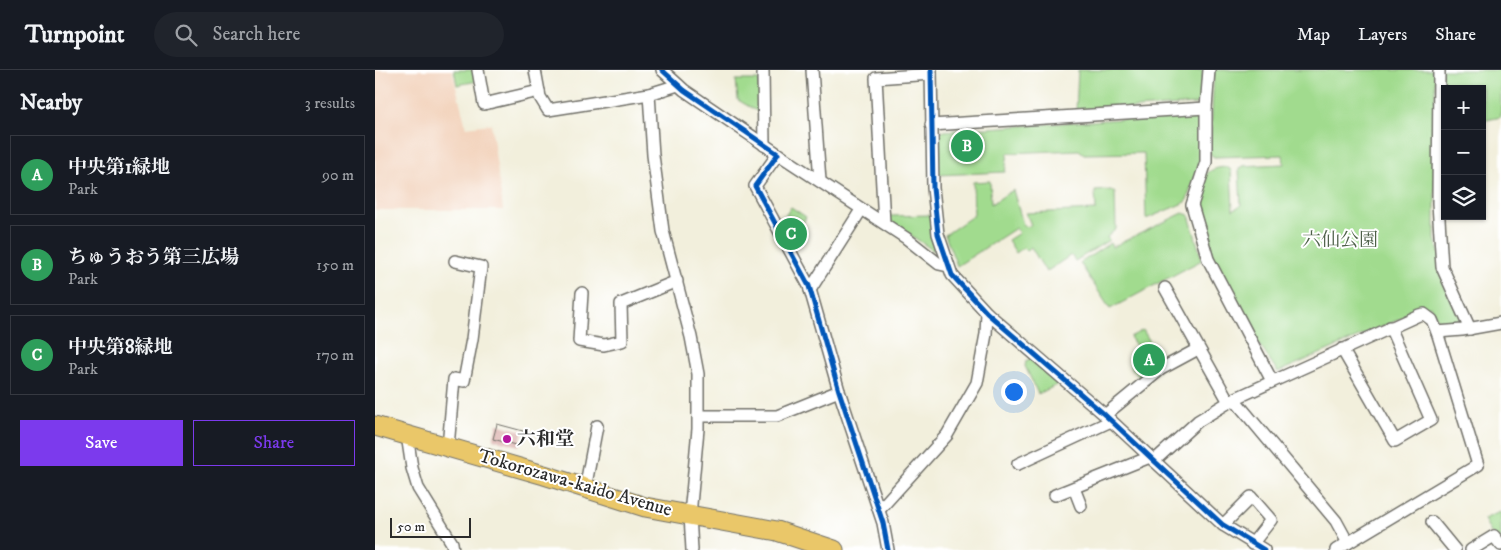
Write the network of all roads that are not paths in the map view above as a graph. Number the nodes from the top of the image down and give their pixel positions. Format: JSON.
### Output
{"nodes":[{"id":1,"x":478,"y":70,"type":"edge"},
{"id":2,"x":535,"y":70,"type":"edge"},
{"id":3,"x":662,"y":70,"type":"edge"},
{"id":4,"x":763,"y":70,"type":"edge"},
{"id":5,"x":812,"y":70,"type":"edge"},
{"id":6,"x":1209,"y":70,"type":"edge"},
{"id":7,"x":1439,"y":70,"type":"edge"},
{"id":8,"x":931,"y":72,"type":"edge"},
{"id":9,"x":678,"y":85,"type":"junction"},
{"id":10,"x":539,"y":92,"type":"junction"},
{"id":11,"x":649,"y":94,"type":"junction"},
{"id":12,"x":1206,"y":108,"type":"junction"},
{"id":13,"x":931,"y":125,"type":"junction"},
{"id":14,"x":764,"y":145,"type":"junction"},
{"id":15,"x":778,"y":154,"type":"junction"},
{"id":16,"x":820,"y":181,"type":"junction"},
{"id":17,"x":861,"y":210,"type":"junction"},
{"id":18,"x":884,"y":223,"type":"junction"},
{"id":19,"x":455,"y":261,"type":"dead end"},
{"id":20,"x":947,"y":266,"type":"junction"},
{"id":21,"x":677,"y":281,"type":"junction"},
{"id":22,"x":1165,"y":288,"type":"dead end"},
{"id":23,"x":810,"y":290,"type":"junction"},
{"id":24,"x":582,"y":293,"type":"dead end"},
{"id":25,"x":987,"y":313,"type":"junction"},
{"id":26,"x":1501,"y":323,"type":"edge"},
{"id":27,"x":1390,"y":327,"type":"junction"},
{"id":28,"x":1470,"y":329,"type":"junction"},
{"id":29,"x":1437,"y":332,"type":"junction"},
{"id":30,"x":1342,"y":349,"type":"junction"},
{"id":31,"x":1199,"y":350,"type":"junction"},
{"id":32,"x":1272,"y":381,"type":"junction"},
{"id":33,"x":839,"y":391,"type":"junction"},
{"id":34,"x":1232,"y":400,"type":"junction"},
{"id":35,"x":698,"y":416,"type":"junction"},
{"id":36,"x":1108,"y":418,"type":"junction"},
{"id":37,"x":375,"y":426,"type":"edge"},
{"id":38,"x":597,"y":426,"type":"dead end"},
{"id":39,"x":407,"y":435,"type":"junction"},
{"id":40,"x":448,"y":447,"type":"junction"},
{"id":41,"x":1042,"y":453,"type":"junction"},
{"id":42,"x":1152,"y":459,"type":"junction"},
{"id":43,"x":1019,"y":464,"type":"dead end"},
{"id":44,"x":1047,"y":464,"type":"dead end"},
{"id":45,"x":1074,"y":488,"type":"junction"},
{"id":46,"x":585,"y":489,"type":"junction"},
{"id":47,"x":1055,"y":495,"type":"dead end"},
{"id":48,"x":1081,"y":506,"type":"dead end"},
{"id":49,"x":879,"y":510,"type":"junction"},
{"id":50,"x":690,"y":515,"type":"junction"},
{"id":51,"x":1432,"y":522,"type":"dead end"},
{"id":52,"x":1223,"y":525,"type":"junction"},
{"id":53,"x":1348,"y":543,"type":"junction"},
{"id":54,"x":1252,"y":544,"type":"junction"},
{"id":55,"x":1501,"y":545,"type":"edge"},
{"id":56,"x":824,"y":548,"type":"edge"},
{"id":57,"x":453,"y":550,"type":"edge"},
{"id":58,"x":692,"y":550,"type":"edge"},
{"id":59,"x":888,"y":550,"type":"edge"},
{"id":60,"x":1265,"y":550,"type":"edge"},
{"id":61,"x":1337,"y":550,"type":"edge"},
{"id":62,"x":1455,"y":550,"type":"edge"},
{"id":63,"x":1471,"y":550,"type":"edge"}],
"edges":[{"from":1,"to":10,"type":"street"},
{"from":2,"to":10,"type":"street"},
{"from":3,"to":9,"type":"street"},
{"from":4,"to":14,"type":"street"},
{"from":5,"to":16,"type":"street"},
{"from":6,"to":12,"type":"street"},
{"from":7,"to":28,"type":"street"},
{"from":8,"to":13,"type":"street"},
{"from":8,"to":18,"type":"street"},
{"from":9,"to":11,"type":"street"},
{"from":9,"to":14,"type":"street"},
{"from":10,"to":11,"type":"street"},
{"from":11,"to":21,"type":"street"},
{"from":12,"to":13,"type":"street"},
{"from":12,"to":32,"type":"street"},
{"from":13,"to":20,"type":"street"},
{"from":14,"to":15,"type":"street"},
{"from":15,"to":16,"type":"street"},
{"from":15,"to":23,"type":"street"},
{"from":16,"to":17,"type":"street"},
{"from":17,"to":18,"type":"street"},
{"from":17,"to":23,"type":"street"},
{"from":18,"to":20,"type":"street"},
{"from":19,"to":40,"type":"street"},
{"from":20,"to":25,"type":"street"},
{"from":21,"to":24,"type":"street"},
{"from":21,"to":35,"type":"street"},
{"from":22,"to":31,"type":"street"},
{"from":23,"to":33,"type":"street"},
{"from":25,"to":36,"type":"street"},
{"from":25,"to":49,"type":"street"},
{"from":26,"to":28,"type":"street"},
{"from":27,"to":29,"type":"street"},
{"from":27,"to":30,"type":"street"},
{"from":27,"to":30,"type":"street"},
{"from":28,"to":29,"type":"street"},
{"from":29,"to":53,"type":"street"},
{"from":30,"to":32,"type":"street"},
{"from":31,"to":34,"type":"street"},
{"from":31,"to":36,"type":"street"},
{"from":32,"to":34,"type":"street"},
{"from":33,"to":35,"type":"street"},
{"from":33,"to":49,"type":"street"},
{"from":34,"to":42,"type":"street"},
{"from":34,"to":53,"type":"street"},
{"from":35,"to":50,"type":"street"},
{"from":36,"to":41,"type":"street"},
{"from":36,"to":42,"type":"street"},
{"from":37,"to":39,"type":"main road","name":"Tokorozawa-kaido Avenue"},
{"from":38,"to":46,"type":"street"},
{"from":39,"to":40,"type":"main road","name":"Tokorozawa-kaido Avenue"},
{"from":39,"to":57,"type":"street"},
{"from":40,"to":46,"type":"main road","name":"Tokorozawa-kaido Avenue"},
{"from":41,"to":43,"type":"street"},
{"from":41,"to":44,"type":"street"},
{"from":42,"to":45,"type":"street"},
{"from":42,"to":52,"type":"street"},
{"from":45,"to":47,"type":"street"},
{"from":45,"to":48,"type":"street"},
{"from":46,"to":50,"type":"main road","name":"Tokorozawa-kaido Avenue"},
{"from":49,"to":59,"type":"street"},
{"from":50,"to":56,"type":"main road","name":"Tokorozawa-kaido Avenue"},
{"from":50,"to":58,"type":"street"},
{"from":51,"to":62,"type":"street"},
{"from":52,"to":54,"type":"street"},
{"from":52,"to":54,"type":"street"},
{"from":53,"to":61,"type":"street"},
{"from":54,"to":60,"type":"street"},
{"from":55,"to":63,"type":"street"}]}
